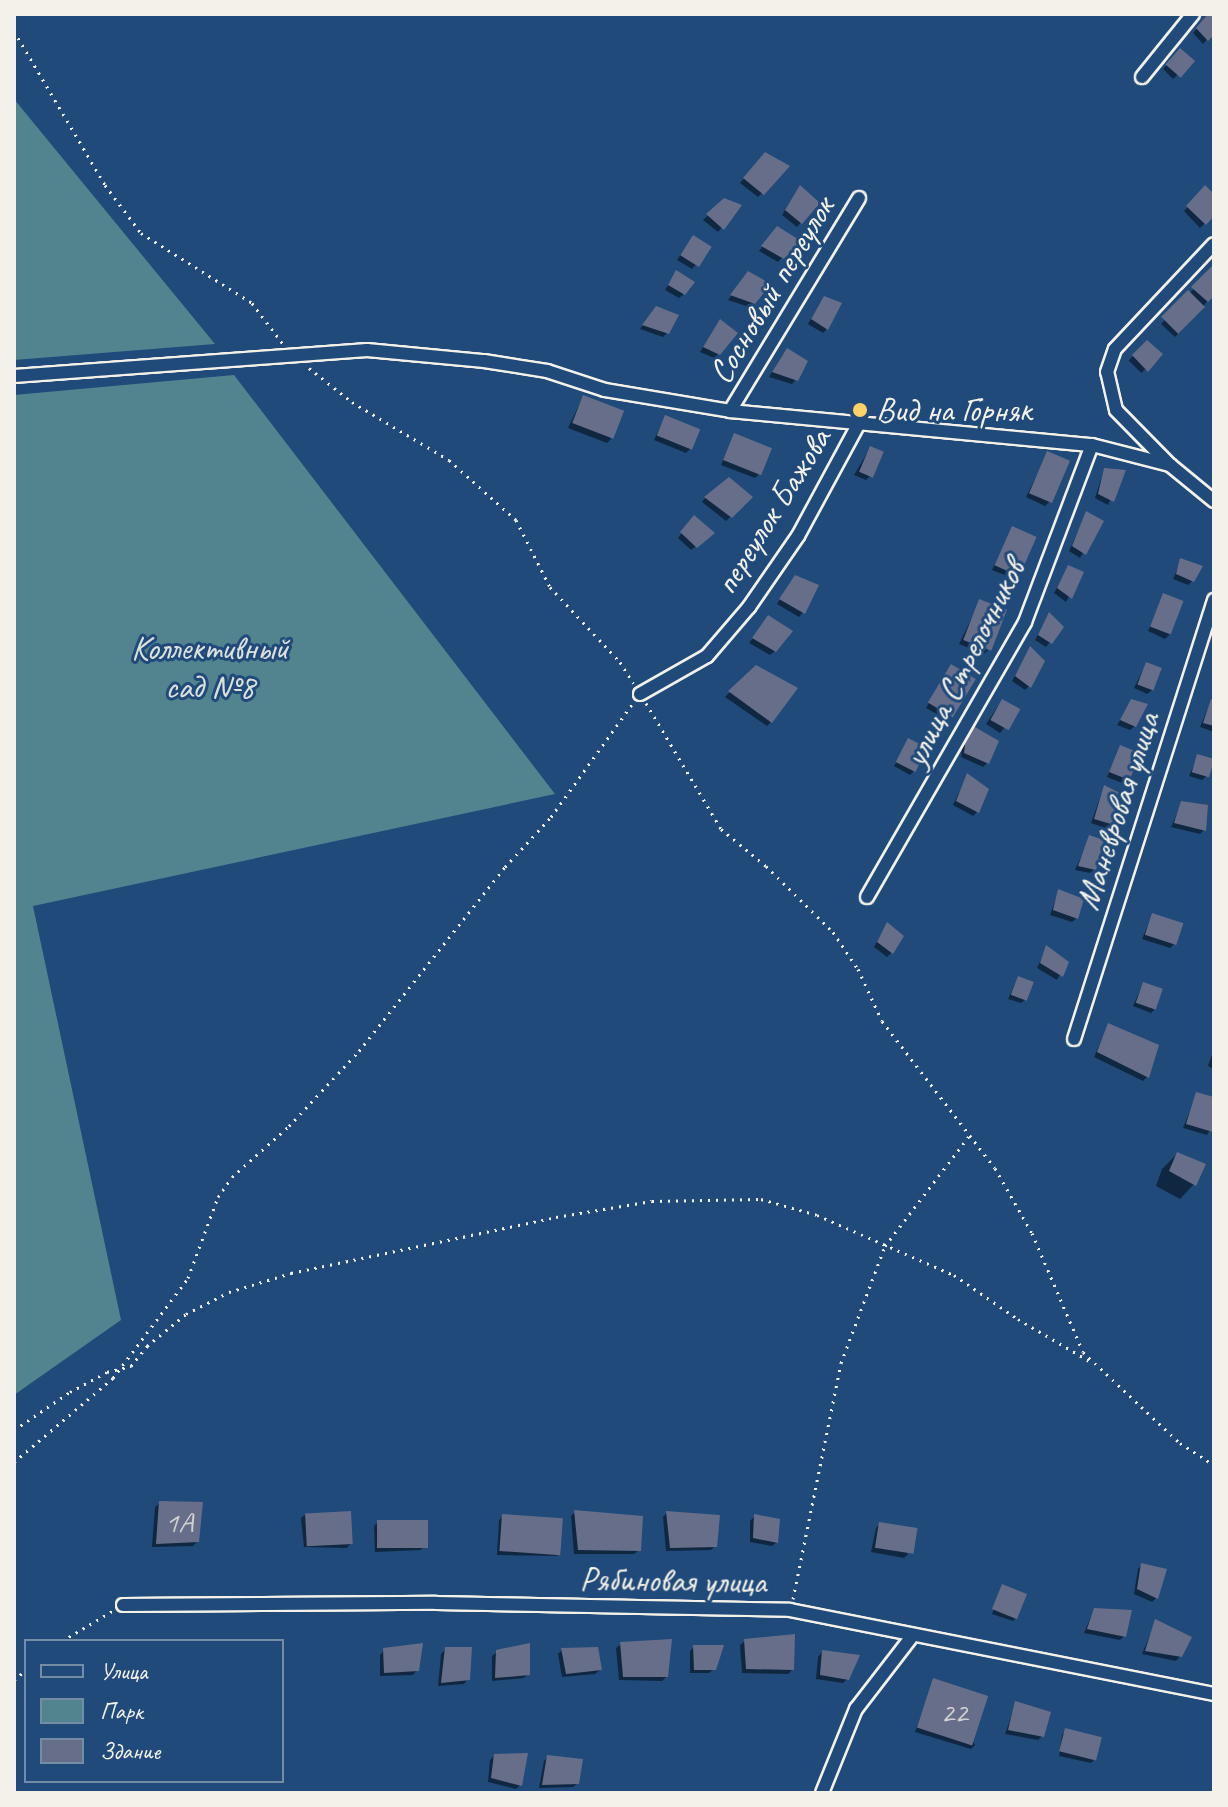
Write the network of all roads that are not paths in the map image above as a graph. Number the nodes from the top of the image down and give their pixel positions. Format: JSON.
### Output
{"nodes":[{"id":1,"x":1193,"y":14,"type":"edge"},
{"id":2,"x":1142,"y":77,"type":"dead end"},
{"id":3,"x":859,"y":198,"type":"dead end"},
{"id":4,"x":1214,"y":244,"type":"edge"},
{"id":5,"x":14,"y":376,"type":"edge"},
{"id":6,"x":730,"y":411,"type":"junction"},
{"id":7,"x":859,"y":423,"type":"junction"},
{"id":8,"x":1092,"y":445,"type":"junction"},
{"id":9,"x":1170,"y":465,"type":"junction"},
{"id":10,"x":1214,"y":501,"type":"edge"},
{"id":11,"x":1214,"y":600,"type":"edge"},
{"id":12,"x":640,"y":694,"type":"road end"},
{"id":13,"x":867,"y":897,"type":"dead end"},
{"id":14,"x":1074,"y":1039,"type":"dead end"},
{"id":15,"x":123,"y":1605,"type":"road end"},
{"id":16,"x":913,"y":1635,"type":"junction"},
{"id":17,"x":1214,"y":1694,"type":"edge"},
{"id":18,"x":822,"y":1793,"type":"edge"}],
"edges":[{"from":1,"to":2,"type":"street"},
{"from":3,"to":6,"type":"street","name":"Сосновый переулок"},
{"from":4,"to":9,"type":"street"},
{"from":5,"to":6,"type":"street","name":"переулок Бажова"},
{"from":6,"to":7,"type":"street","name":"переулок Бажова"},
{"from":7,"to":8,"type":"street"},
{"from":7,"to":12,"type":"street","name":"переулок Бажова"},
{"from":8,"to":9,"type":"street"},
{"from":8,"to":13,"type":"street","name":"улица Стрелочников"},
{"from":9,"to":10,"type":"street"},
{"from":11,"to":14,"type":"street","name":"Маневровая улица"},
{"from":15,"to":16,"type":"street","name":"Рябиновая улица"},
{"from":16,"to":17,"type":"street","name":"Рябиновая улица"},
{"from":16,"to":18,"type":"street"}]}
